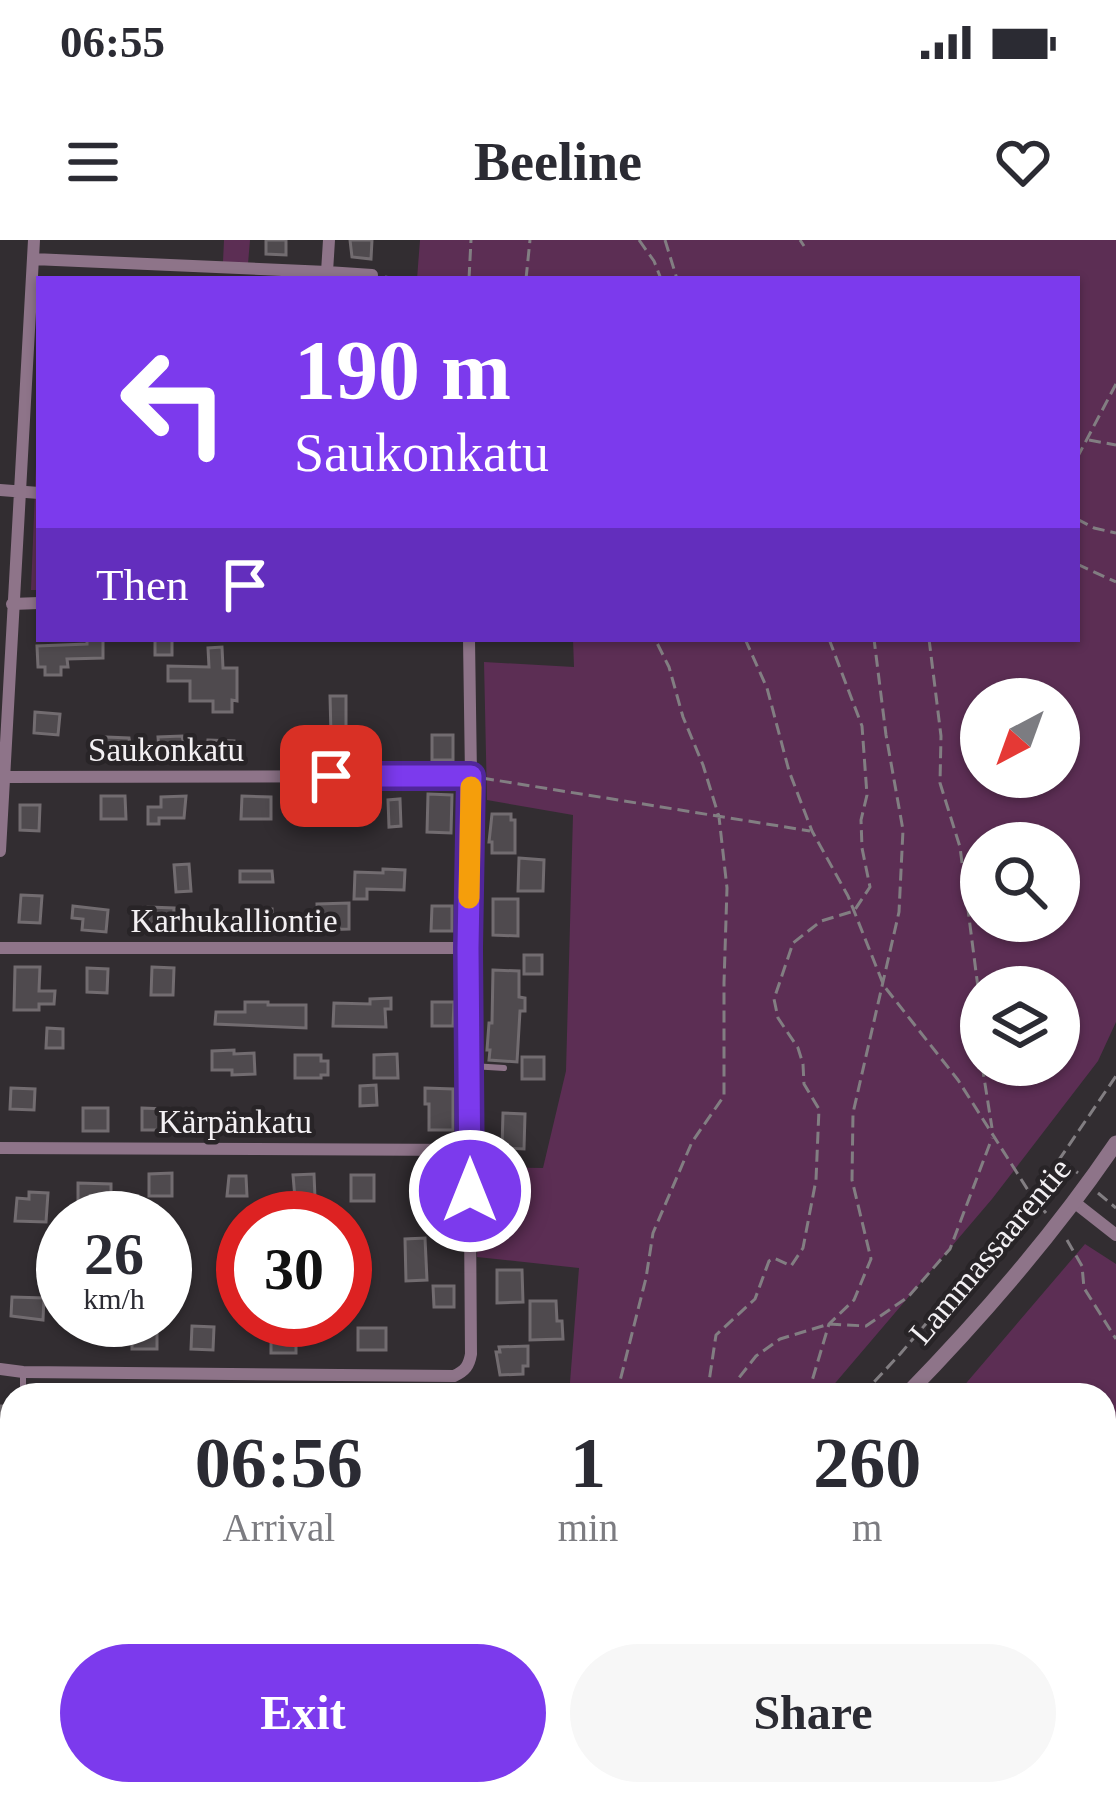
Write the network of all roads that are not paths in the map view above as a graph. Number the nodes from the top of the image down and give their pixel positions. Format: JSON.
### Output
{"nodes":[{"id":1,"x":34,"y":240,"type":"edge"},
{"id":2,"x":329,"y":240,"type":"edge"},
{"id":3,"x":33,"y":259,"type":"junction"},
{"id":4,"x":327,"y":272,"type":"junction"},
{"id":5,"x":362,"y":276,"type":"edge"},
{"id":6,"x":0,"y":490,"type":"edge"},
{"id":7,"x":18,"y":491,"type":"junction"},
{"id":8,"x":36,"y":493,"type":"edge"},
{"id":9,"x":12,"y":604,"type":"junction"},
{"id":10,"x":36,"y":604,"type":"edge"},
{"id":11,"x":469,"y":642,"type":"edge"},
{"id":12,"x":471,"y":776,"type":"junction"},
{"id":13,"x":4,"y":777,"type":"junction"},
{"id":14,"x":0,"y":851,"type":"edge"},
{"id":15,"x":0,"y":948,"type":"edge"},
{"id":16,"x":468,"y":948,"type":"junction"},
{"id":17,"x":469,"y":1066,"type":"junction"},
{"id":18,"x":504,"y":1068,"type":"dead end"},
{"id":19,"x":1116,"y":1143,"type":"edge"},
{"id":20,"x":0,"y":1148,"type":"edge"},
{"id":21,"x":469,"y":1150,"type":"junction"},
{"id":22,"x":1074,"y":1202,"type":"junction"},
{"id":23,"x":1116,"y":1235,"type":"edge"},
{"id":24,"x":0,"y":1370,"type":"edge"},
{"id":25,"x":23,"y":1372,"type":"junction"},
{"id":26,"x":23,"y":1383,"type":"edge"},
{"id":27,"x":917,"y":1383,"type":"edge"}],
"edges":[{"from":1,"to":3,"type":"street"},
{"from":2,"to":4,"type":"street"},
{"from":3,"to":4,"type":"street"},
{"from":3,"to":7,"type":"street"},
{"from":4,"to":5,"type":"street"},
{"from":6,"to":7,"type":"street"},
{"from":7,"to":8,"type":"street"},
{"from":7,"to":9,"type":"street"},
{"from":9,"to":10,"type":"street"},
{"from":9,"to":13,"type":"street"},
{"from":11,"to":12,"type":"street"},
{"from":12,"to":13,"type":"street","name":"Saukonkatu"},
{"from":12,"to":16,"type":"street"},
{"from":13,"to":14,"type":"street"},
{"from":15,"to":16,"type":"street","name":"Karhukalliontie"},
{"from":16,"to":17,"type":"street"},
{"from":17,"to":18,"type":"lane"},
{"from":17,"to":21,"type":"street"},
{"from":19,"to":22,"type":"street","name":"Lammassaarentie"},
{"from":20,"to":21,"type":"street","name":"Kärpänkatu"},
{"from":21,"to":25,"type":"street"},
{"from":22,"to":23,"type":"street"},
{"from":22,"to":27,"type":"street","name":"Lammassaarentie"},
{"from":24,"to":25,"type":"street"},
{"from":25,"to":26,"type":"lane"}]}
